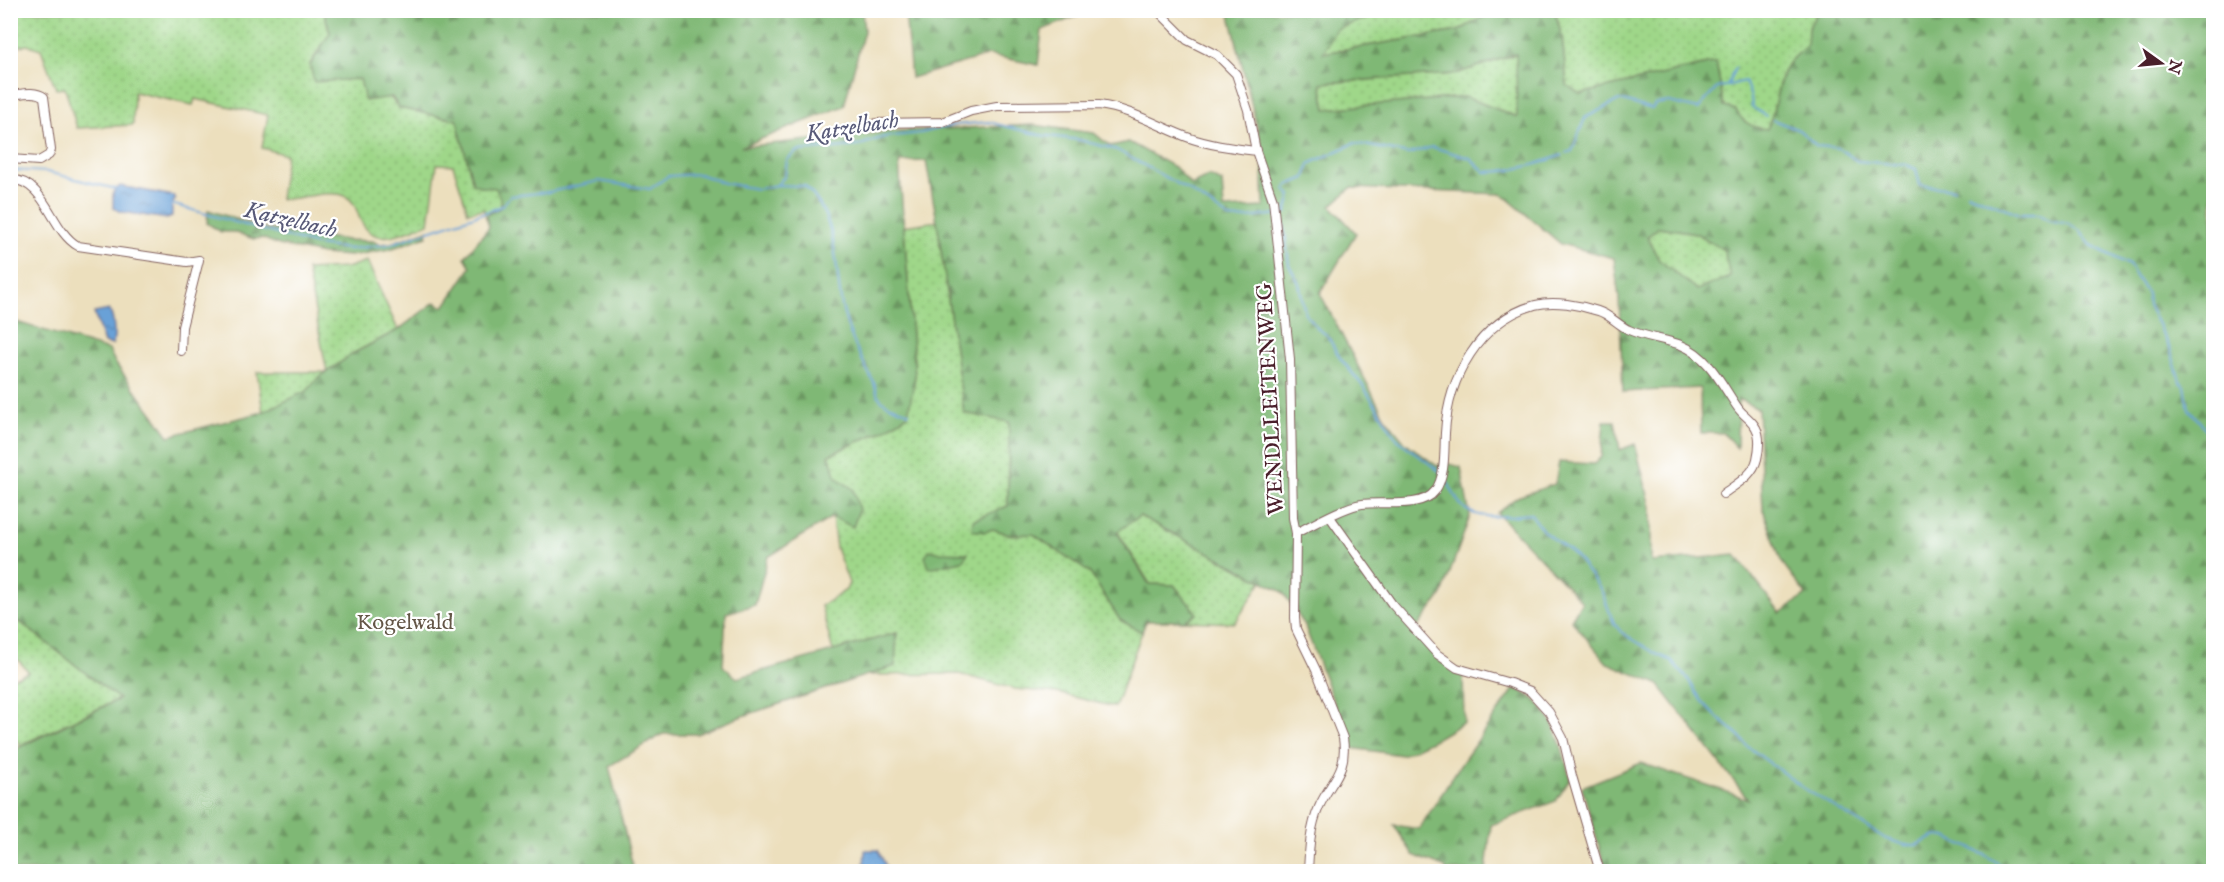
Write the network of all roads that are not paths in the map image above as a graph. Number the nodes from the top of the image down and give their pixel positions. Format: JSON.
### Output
{"nodes":[{"id":1,"x":1157,"y":10,"type":"edge"},
{"id":2,"x":10,"y":95,"type":"edge"},
{"id":3,"x":876,"y":123,"type":"dead end"},
{"id":4,"x":1256,"y":151,"type":"junction"},
{"id":5,"x":10,"y":159,"type":"edge"},
{"id":6,"x":10,"y":179,"type":"edge"},
{"id":7,"x":181,"y":351,"type":"dead end"},
{"id":8,"x":1723,"y":494,"type":"dead end"},
{"id":9,"x":1330,"y":517,"type":"junction"},
{"id":10,"x":1296,"y":533,"type":"junction"},
{"id":11,"x":1308,"y":872,"type":"edge"},
{"id":12,"x":1600,"y":872,"type":"edge"}],
"edges":[{"from":1,"to":4,"type":"street","name":"WENDLLEITENWEG"},
{"from":2,"to":5,"type":"street"},
{"from":3,"to":4,"type":"street"},
{"from":4,"to":10,"type":"street","name":"WENDLLEITENWEG"},
{"from":6,"to":7,"type":"street"},
{"from":8,"to":9,"type":"street"},
{"from":9,"to":10,"type":"street"},
{"from":9,"to":12,"type":"street"},
{"from":10,"to":11,"type":"street","name":"WENDLLEITENWEG"}]}
